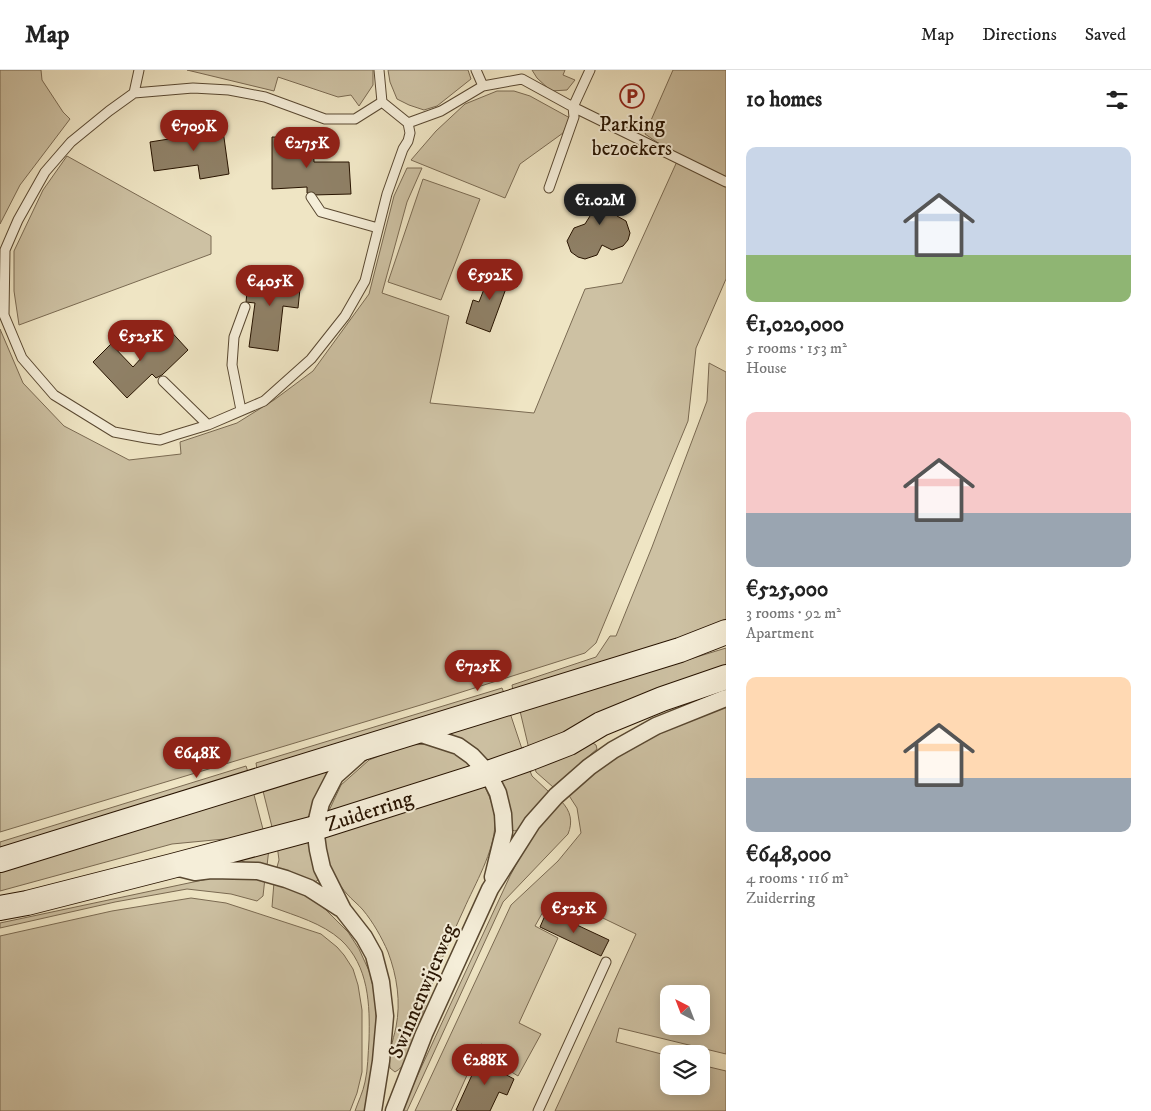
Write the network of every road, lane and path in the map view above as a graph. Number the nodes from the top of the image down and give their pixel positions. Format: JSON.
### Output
{"nodes":[{"id":1,"x":139,"y":70,"type":"edge"},
{"id":2,"x":379,"y":70,"type":"edge"},
{"id":3,"x":476,"y":70,"type":"edge"},
{"id":4,"x":590,"y":70,"type":"edge"},
{"id":5,"x":522,"y":75,"type":"edge"},
{"id":6,"x":483,"y":86,"type":"junction"},
{"id":7,"x":134,"y":93,"type":"junction"},
{"id":8,"x":382,"y":102,"type":"junction"},
{"id":9,"x":573,"y":107,"type":"junction"},
{"id":10,"x":408,"y":122,"type":"junction"},
{"id":11,"x":726,"y":182,"type":"edge"},
{"id":12,"x":550,"y":188,"type":"dead end"},
{"id":13,"x":311,"y":197,"type":"dead end"},
{"id":14,"x":378,"y":228,"type":"junction"},
{"id":15,"x":245,"y":307,"type":"dead end"},
{"id":16,"x":163,"y":381,"type":"dead end"},
{"id":17,"x":241,"y":410,"type":"junction"},
{"id":18,"x":208,"y":424,"type":"junction"},
{"id":19,"x":726,"y":632,"type":"edge"},
{"id":20,"x":726,"y":677,"type":"edge"},
{"id":21,"x":726,"y":698,"type":"edge"},
{"id":22,"x":415,"y":732,"type":"junction"},
{"id":23,"x":369,"y":747,"type":"junction"},
{"id":24,"x":488,"y":773,"type":"junction"},
{"id":25,"x":315,"y":828,"type":"junction"},
{"id":26,"x":0,"y":860,"type":"edge"},
{"id":27,"x":172,"y":866,"type":"junction"},
{"id":28,"x":490,"y":888,"type":"junction"},
{"id":29,"x":0,"y":908,"type":"edge"},
{"id":30,"x":343,"y":910,"type":"junction"},
{"id":31,"x":606,"y":962,"type":"dead end"},
{"id":32,"x":373,"y":1111,"type":"edge"},
{"id":33,"x":394,"y":1111,"type":"edge"},
{"id":34,"x":538,"y":1111,"type":"edge"}],
"edges":[{"from":1,"to":7,"type":"lane"},
{"from":2,"to":8,"type":"lane"},
{"from":3,"to":6,"type":"lane"},
{"from":4,"to":9,"type":"lane"},
{"from":5,"to":6,"type":"lane"},
{"from":5,"to":9,"type":"lane"},
{"from":6,"to":10,"type":"lane"},
{"from":7,"to":8,"type":"lane"},
{"from":7,"to":18,"type":"lane"},
{"from":8,"to":10,"type":"lane"},
{"from":9,"to":11,"type":"lane"},
{"from":9,"to":12,"type":"lane"},
{"from":10,"to":14,"type":"lane"},
{"from":13,"to":14,"type":"lane"},
{"from":14,"to":17,"type":"lane"},
{"from":15,"to":17,"type":"lane"},
{"from":16,"to":18,"type":"lane"},
{"from":17,"to":18,"type":"lane"},
{"from":19,"to":22,"type":"main road"},
{"from":20,"to":24,"type":"main road","name":"Zuiderring"},
{"from":21,"to":28,"type":"street","name":"Swinnenwijerweg"},
{"from":22,"to":23,"type":"main road"},
{"from":22,"to":24,"type":"street","name":"Swinnenwijerweg"},
{"from":23,"to":25,"type":"street","name":"Swinnenwijerweg"},
{"from":23,"to":26,"type":"main road"},
{"from":24,"to":25,"type":"main road","name":"Zuiderring"},
{"from":24,"to":28,"type":"street","name":"Swinnenwijerweg"},
{"from":25,"to":27,"type":"main road","name":"Zuiderring"},
{"from":25,"to":30,"type":"street","name":"Swinnenwijerweg"},
{"from":27,"to":29,"type":"main road","name":"Zuiderring"},
{"from":27,"to":30,"type":"street","name":"Swinnenwijerweg"},
{"from":28,"to":33,"type":"street","name":"Swinnenwijerweg"},
{"from":30,"to":32,"type":"street","name":"Swinnenwijerweg"},
{"from":31,"to":34,"type":"lane"}]}
